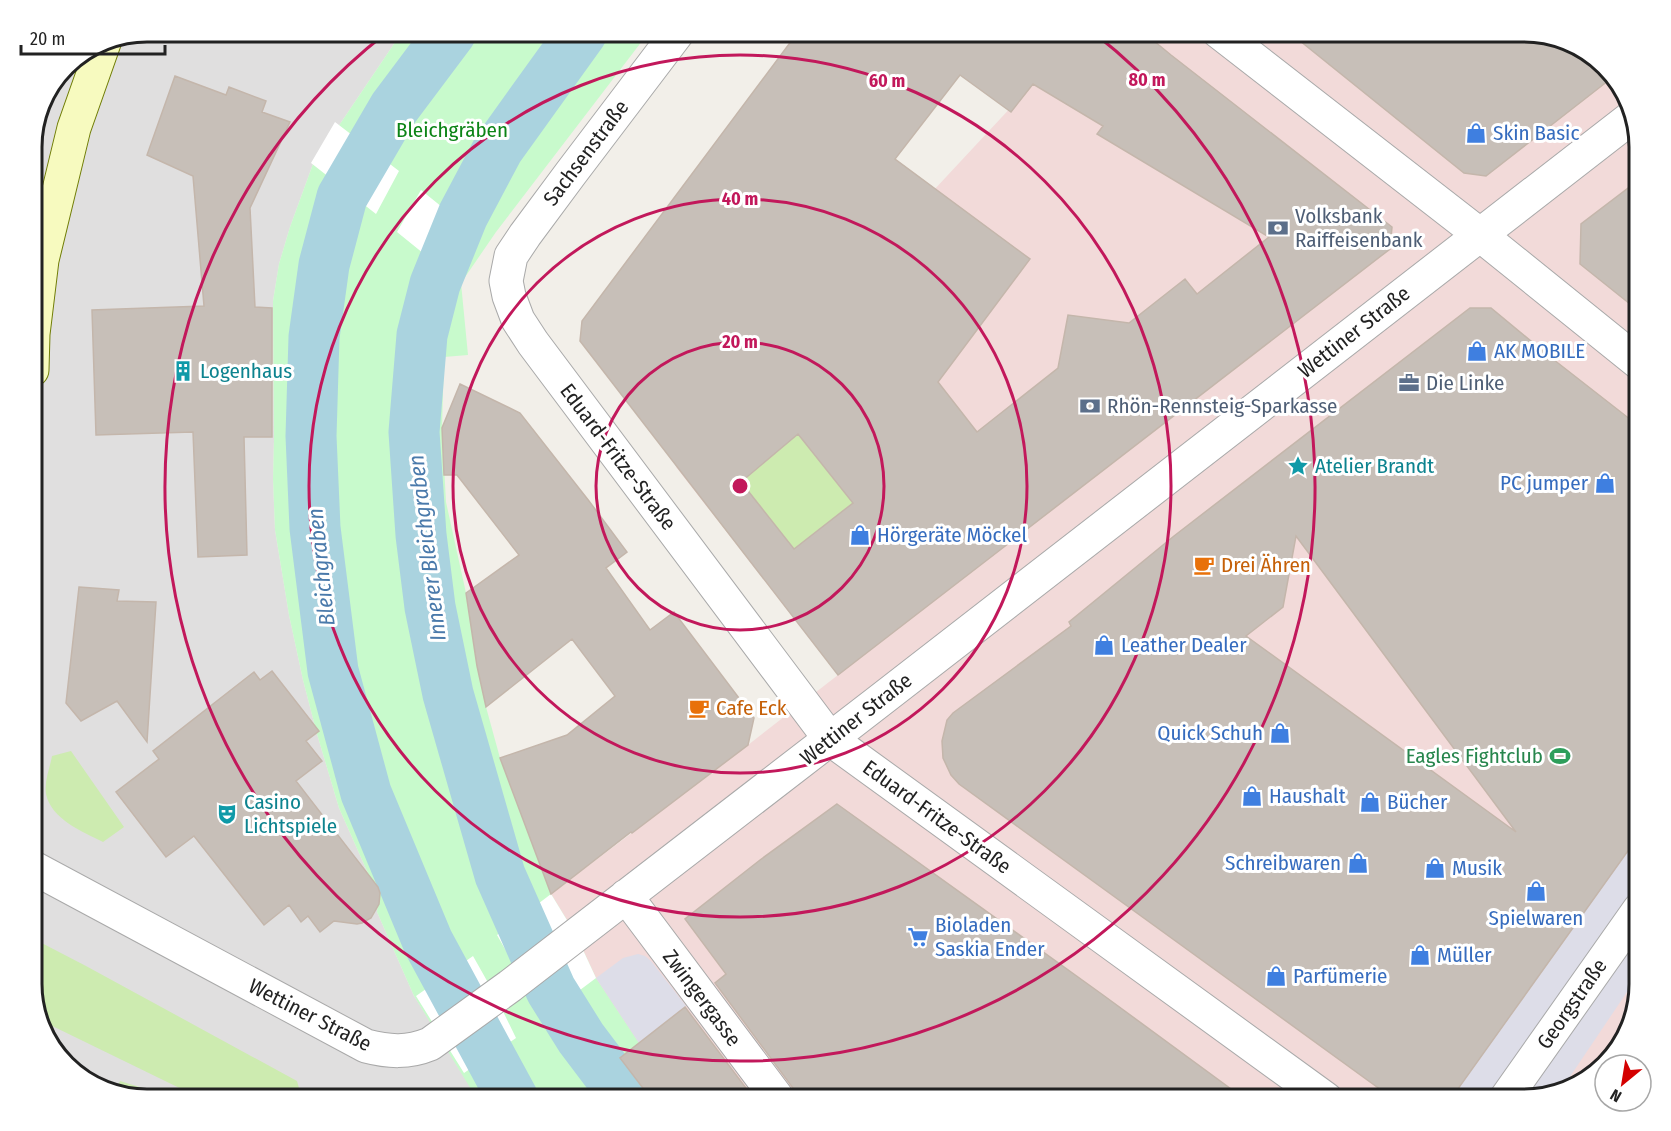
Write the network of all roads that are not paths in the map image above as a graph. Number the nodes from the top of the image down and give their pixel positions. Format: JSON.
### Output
{"nodes":[{"id":1,"x":670,"y":42,"type":"edge"},
{"id":2,"x":1232,"y":42,"type":"edge"},
{"id":3,"x":100,"y":54,"type":"edge"},
{"id":4,"x":1625,"y":122,"type":"edge"},
{"id":5,"x":1479,"y":234,"type":"junction"},
{"id":6,"x":42,"y":260,"type":"edge"},
{"id":7,"x":506,"y":281,"type":"joint"},
{"id":8,"x":1629,"y":354,"type":"edge"},
{"id":9,"x":830,"y":739,"type":"junction"},
{"id":10,"x":42,"y":872,"type":"edge"},
{"id":11,"x":626,"y":896,"type":"junction"},
{"id":12,"x":1629,"y":925,"type":"edge"},
{"id":13,"x":770,"y":1089,"type":"edge"},
{"id":14,"x":1311,"y":1089,"type":"edge"},
{"id":15,"x":1513,"y":1089,"type":"edge"}],
"edges":[{"from":1,"to":7,"type":"street","name":"Sachsenstraße"},
{"from":2,"to":5,"type":"street"},
{"from":3,"to":6,"type":"main road"},
{"from":4,"to":5,"type":"street","name":"Wettiner Straße"},
{"from":5,"to":8,"type":"street"},
{"from":5,"to":9,"type":"street","name":"Wettiner Straße"},
{"from":7,"to":9,"type":"street","name":"Eduard-Fritze-Straße"},
{"from":9,"to":11,"type":"street","name":"Wettiner Straße"},
{"from":9,"to":14,"type":"street","name":"Eduard-Fritze-Straße"},
{"from":10,"to":11,"type":"street","name":"Wettiner Straße"},
{"from":11,"to":13,"type":"street","name":"Zwingergasse"},
{"from":12,"to":15,"type":"street","name":"Georgstraße"}]}
